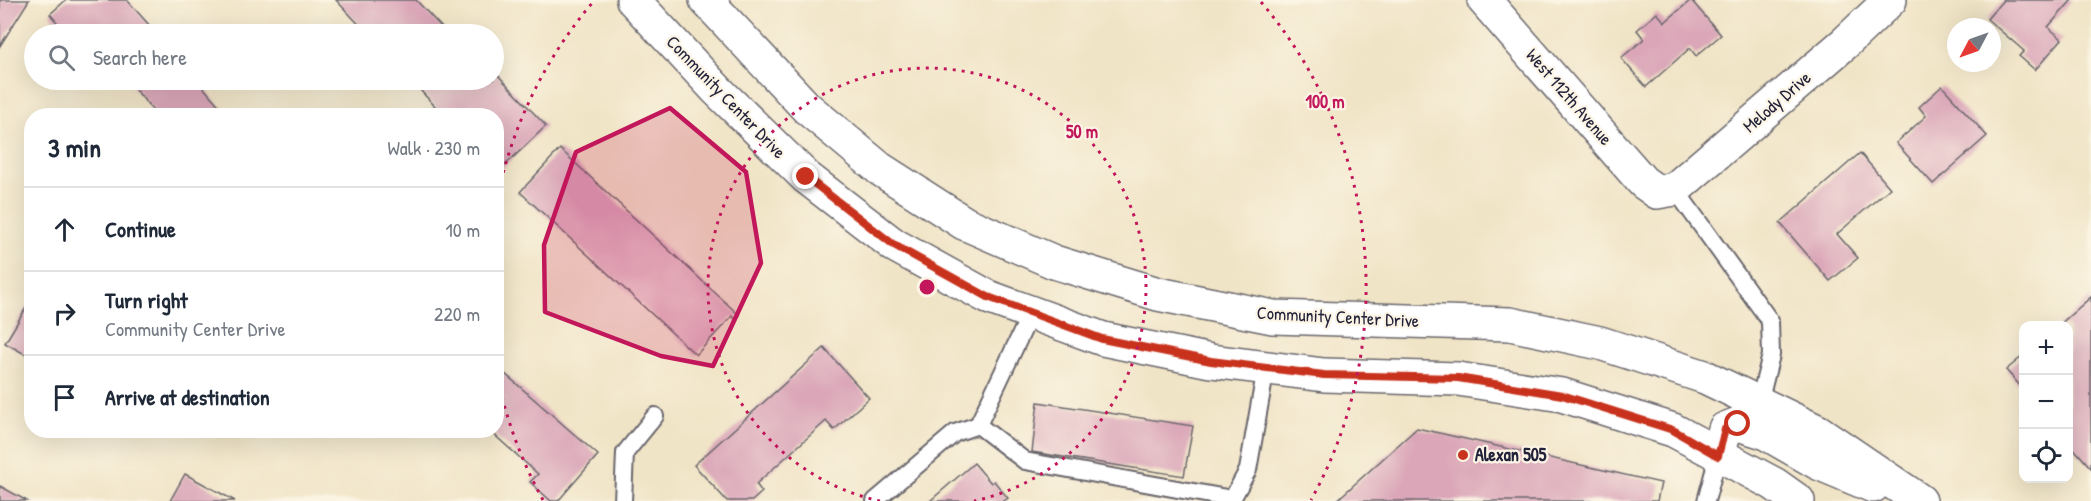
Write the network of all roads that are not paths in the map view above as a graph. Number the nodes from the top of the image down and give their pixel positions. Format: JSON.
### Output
{"nodes":[{"id":1,"x":633,"y":0,"type":"edge"},
{"id":2,"x":706,"y":0,"type":"edge"},
{"id":3,"x":1484,"y":0,"type":"edge"},
{"id":4,"x":1890,"y":0,"type":"edge"},
{"id":5,"x":1666,"y":190,"type":"junction"},
{"id":6,"x":1030,"y":313,"type":"junction"},
{"id":7,"x":1266,"y":368,"type":"junction"},
{"id":8,"x":1759,"y":403,"type":"junction"},
{"id":9,"x":655,"y":416,"type":"dead end"},
{"id":10,"x":978,"y":425,"type":"junction"},
{"id":11,"x":1718,"y":456,"type":"junction"},
{"id":12,"x":1917,"y":498,"type":"edge"},
{"id":13,"x":1232,"y":500,"type":"edge"},
{"id":14,"x":623,"y":501,"type":"edge"},
{"id":15,"x":875,"y":501,"type":"edge"},
{"id":16,"x":1706,"y":501,"type":"edge"},
{"id":17,"x":1798,"y":501,"type":"edge"}],
"edges":[{"from":1,"to":6,"type":"main road","name":"Community Center Drive"},
{"from":2,"to":8,"type":"main road","name":"Community Center Drive"},
{"from":3,"to":5,"type":"main road","name":"West 112th Avenue"},
{"from":4,"to":5,"type":"main road","name":"Melody Drive"},
{"from":5,"to":8,"type":"lane"},
{"from":6,"to":7,"type":"main road","name":"Community Center Drive"},
{"from":6,"to":10,"type":"lane"},
{"from":7,"to":11,"type":"main road","name":"Community Center Drive"},
{"from":7,"to":13,"type":"lane"},
{"from":8,"to":12,"type":"main road","name":"Community Center Drive"},
{"from":9,"to":14,"type":"lane"},
{"from":10,"to":13,"type":"lane"},
{"from":10,"to":15,"type":"lane"},
{"from":11,"to":12,"type":"main road"},
{"from":11,"to":16,"type":"lane"},
{"from":11,"to":17,"type":"main road","name":"Community Center Drive"}]}
